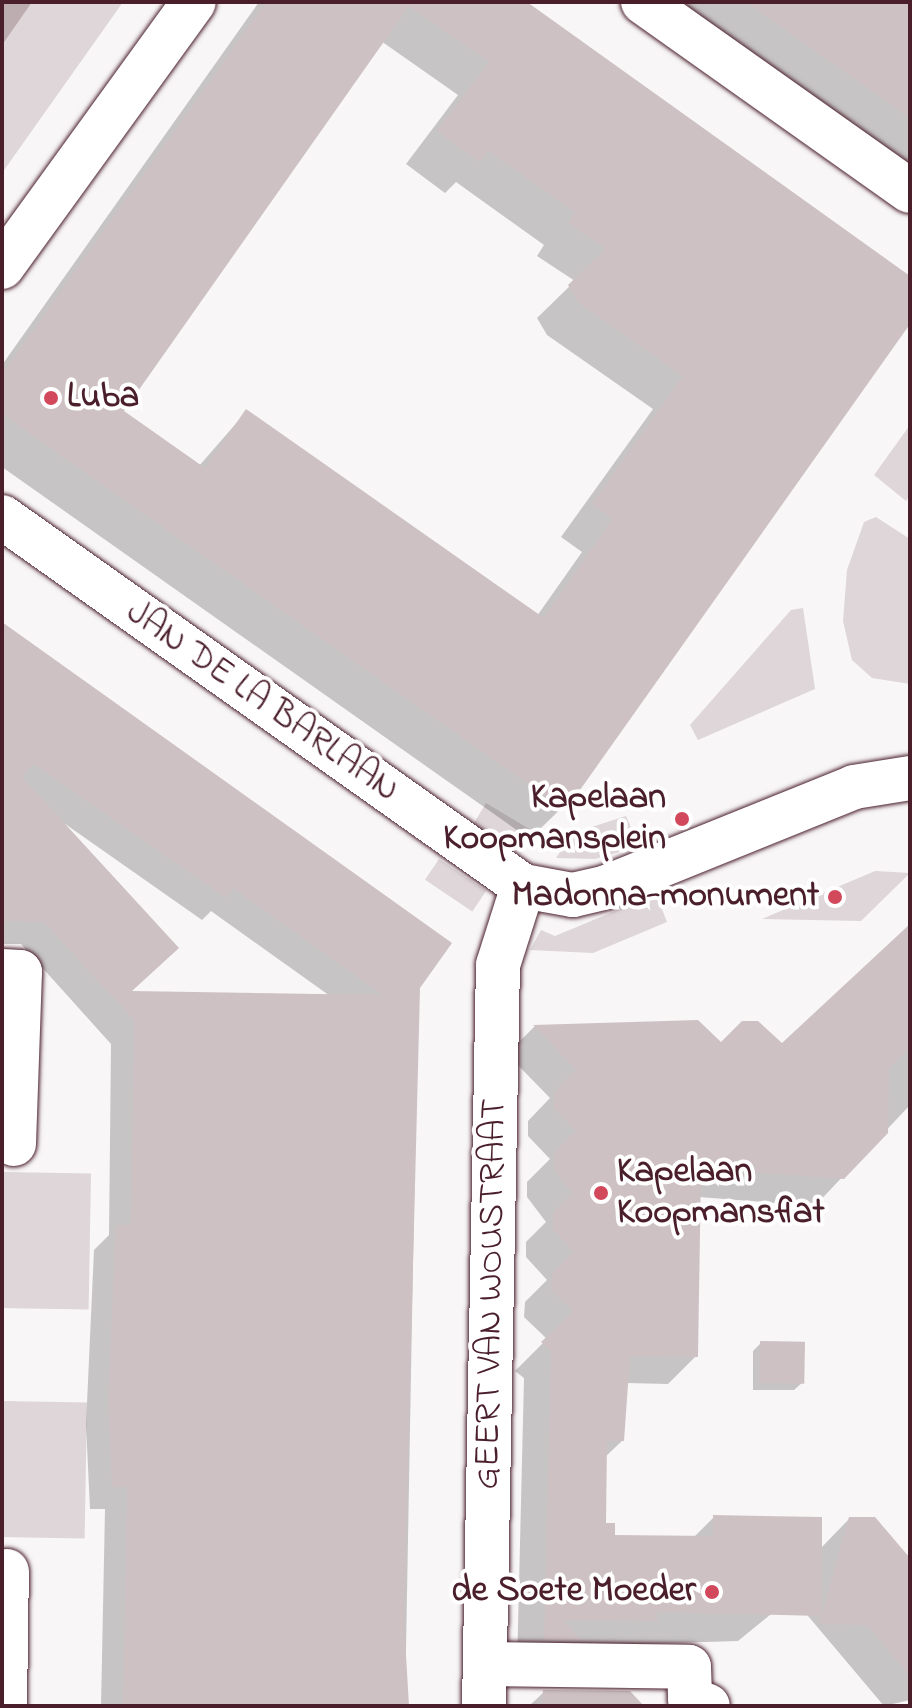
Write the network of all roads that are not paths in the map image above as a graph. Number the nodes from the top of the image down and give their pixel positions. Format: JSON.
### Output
{"nodes":[{"id":1,"x":194,"y":2,"type":"edge"},
{"id":2,"x":643,"y":2,"type":"edge"},
{"id":3,"x":910,"y":191,"type":"edge"},
{"id":4,"x":2,"y":267,"type":"edge"},
{"id":5,"x":2,"y":517,"type":"edge"},
{"id":6,"x":910,"y":778,"type":"edge"},
{"id":7,"x":523,"y":886,"type":"junction"},
{"id":8,"x":2,"y":971,"type":"edge"},
{"id":9,"x":14,"y":1144,"type":"dead end"},
{"id":10,"x":7,"y":1571,"type":"dead end"},
{"id":11,"x":484,"y":1685,"type":"edge"},
{"id":12,"x":5,"y":1706,"type":"edge"},
{"id":13,"x":708,"y":1706,"type":"edge"}],
"edges":[{"from":1,"to":4,"type":"street"},
{"from":2,"to":3,"type":"street"},
{"from":5,"to":7,"type":"street","name":"JAN DE LA BARLAAN"},
{"from":6,"to":7,"type":"street"},
{"from":7,"to":11,"type":"street","name":"GEERT VAN WOUSTRAAT"},
{"from":8,"to":9,"type":"street"},
{"from":10,"to":12,"type":"street"},
{"from":11,"to":13,"type":"street"}]}
